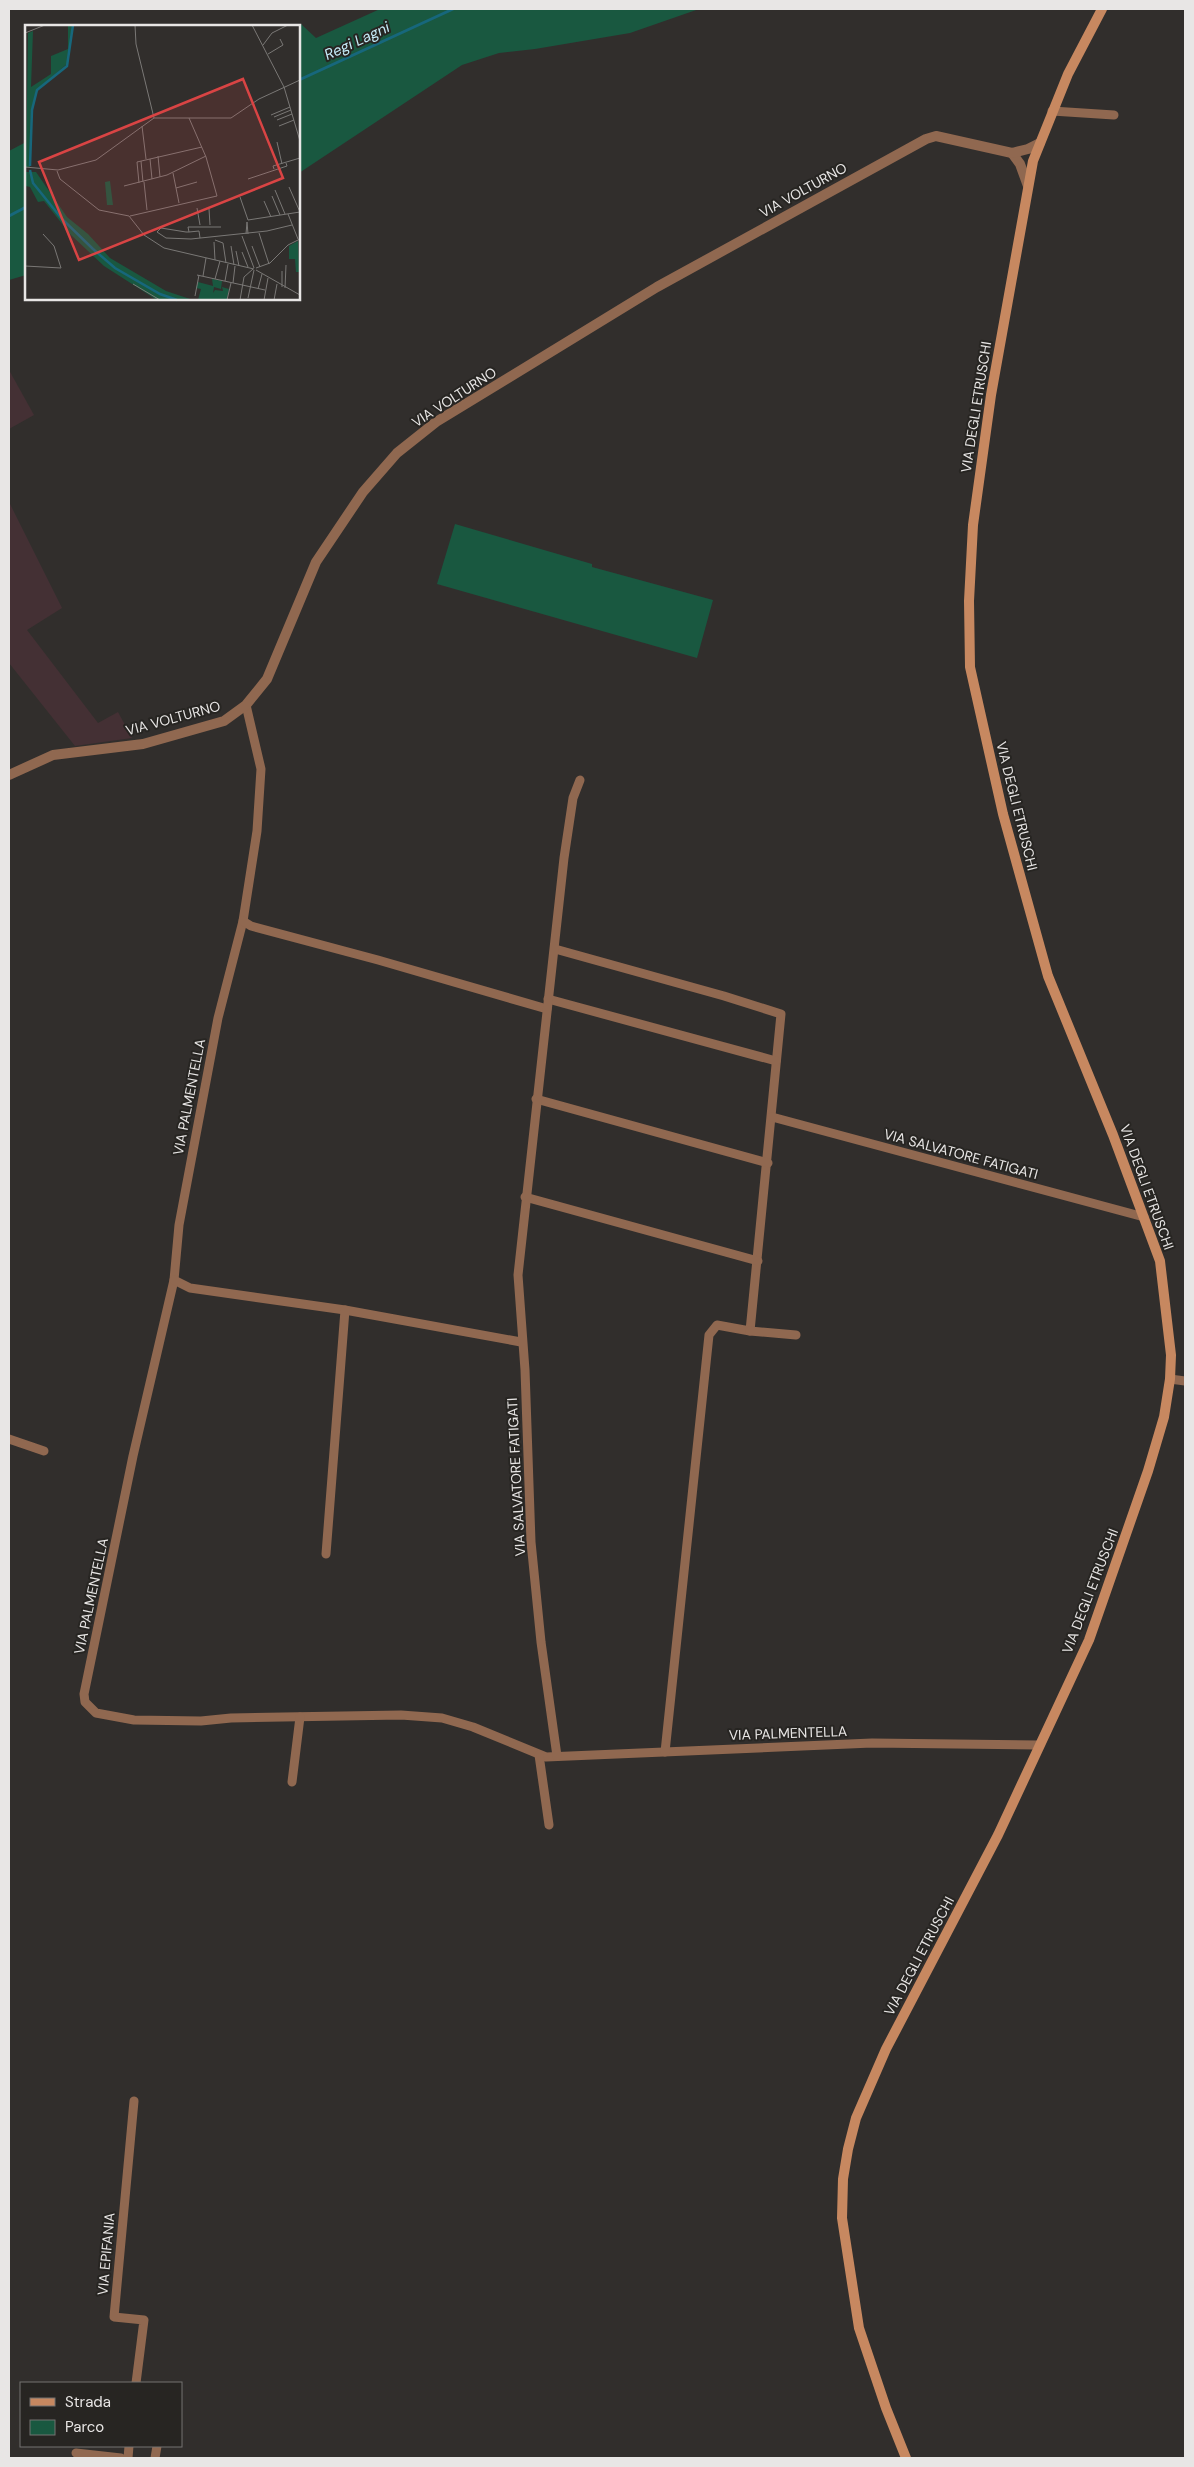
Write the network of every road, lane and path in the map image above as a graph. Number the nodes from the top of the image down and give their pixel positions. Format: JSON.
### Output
{"nodes":[{"id":1,"x":1102,"y":9,"type":"edge"},
{"id":2,"x":1052,"y":111,"type":"junction"},
{"id":3,"x":1114,"y":115,"type":"dead end"},
{"id":4,"x":1040,"y":143,"type":"junction"},
{"id":5,"x":1015,"y":154,"type":"junction"},
{"id":6,"x":1033,"y":161,"type":"junction"},
{"id":7,"x":1028,"y":186,"type":"junction"},
{"id":8,"x":246,"y":705,"type":"junction"},
{"id":9,"x":9,"y":775,"type":"edge"},
{"id":10,"x":580,"y":780,"type":"dead end"},
{"id":11,"x":243,"y":921,"type":"junction"},
{"id":12,"x":554,"y":949,"type":"junction"},
{"id":13,"x":547,"y":1004,"type":"junction"},
{"id":14,"x":776,"y":1061,"type":"junction"},
{"id":15,"x":536,"y":1100,"type":"junction"},
{"id":16,"x":772,"y":1117,"type":"junction"},
{"id":17,"x":768,"y":1163,"type":"junction"},
{"id":18,"x":525,"y":1197,"type":"junction"},
{"id":19,"x":1144,"y":1217,"type":"junction"},
{"id":20,"x":758,"y":1261,"type":"junction"},
{"id":21,"x":174,"y":1280,"type":"junction"},
{"id":22,"x":345,"y":1310,"type":"junction"},
{"id":23,"x":750,"y":1331,"type":"junction"},
{"id":24,"x":796,"y":1336,"type":"dead end"},
{"id":25,"x":521,"y":1342,"type":"junction"},
{"id":26,"x":1170,"y":1379,"type":"junction"},
{"id":27,"x":1185,"y":1381,"type":"edge"},
{"id":28,"x":9,"y":1439,"type":"edge"},
{"id":29,"x":44,"y":1451,"type":"dead end"},
{"id":30,"x":326,"y":1554,"type":"dead end"},
{"id":31,"x":300,"y":1717,"type":"junction"},
{"id":32,"x":1038,"y":1746,"type":"junction"},
{"id":33,"x":665,"y":1752,"type":"junction"},
{"id":34,"x":538,"y":1755,"type":"junction"},
{"id":35,"x":557,"y":1756,"type":"junction"},
{"id":36,"x":292,"y":1782,"type":"dead end"},
{"id":37,"x":549,"y":1825,"type":"dead end"},
{"id":38,"x":134,"y":2101,"type":"dead end"},
{"id":39,"x":136,"y":2382,"type":"edge"},
{"id":40,"x":76,"y":2453,"type":"dead end"},
{"id":41,"x":121,"y":2458,"type":"edge"},
{"id":42,"x":906,"y":2458,"type":"edge"}],
"edges":[{"from":1,"to":2,"type":"main road","name":"VIA DEGLI ETRUSCHI"},
{"from":2,"to":3,"type":"street"},
{"from":2,"to":4,"type":"main road","name":"VIA DEGLI ETRUSCHI"},
{"from":4,"to":5,"type":"street"},
{"from":4,"to":6,"type":"main road","name":"VIA DEGLI ETRUSCHI"},
{"from":5,"to":6,"type":"street","name":"VIA VOLTURNO"},
{"from":5,"to":7,"type":"street"},
{"from":5,"to":8,"type":"street","name":"VIA VOLTURNO"},
{"from":6,"to":7,"type":"main road","name":"VIA DEGLI ETRUSCHI"},
{"from":7,"to":19,"type":"main road","name":"VIA DEGLI ETRUSCHI"},
{"from":8,"to":9,"type":"street","name":"VIA VOLTURNO"},
{"from":8,"to":11,"type":"street","name":"VIA PALMENTELLA"},
{"from":10,"to":12,"type":"street","name":"VIA SALVATORE FATIGATI"},
{"from":11,"to":13,"type":"street"},
{"from":11,"to":21,"type":"street","name":"VIA PALMENTELLA"},
{"from":12,"to":13,"type":"street","name":"VIA SALVATORE FATIGATI"},
{"from":12,"to":14,"type":"street"},
{"from":13,"to":14,"type":"street"},
{"from":13,"to":15,"type":"street","name":"VIA SALVATORE FATIGATI"},
{"from":14,"to":16,"type":"street"},
{"from":15,"to":17,"type":"street"},
{"from":15,"to":18,"type":"street","name":"VIA SALVATORE FATIGATI"},
{"from":16,"to":17,"type":"street"},
{"from":16,"to":19,"type":"street","name":"VIA SALVATORE FATIGATI"},
{"from":17,"to":20,"type":"street"},
{"from":18,"to":20,"type":"street"},
{"from":18,"to":25,"type":"street","name":"VIA SALVATORE FATIGATI"},
{"from":19,"to":26,"type":"main road","name":"VIA DEGLI ETRUSCHI"},
{"from":20,"to":23,"type":"street"},
{"from":21,"to":22,"type":"street"},
{"from":21,"to":31,"type":"street","name":"VIA PALMENTELLA"},
{"from":22,"to":25,"type":"street"},
{"from":22,"to":30,"type":"street"},
{"from":23,"to":24,"type":"street"},
{"from":23,"to":33,"type":"street"},
{"from":25,"to":35,"type":"street","name":"VIA SALVATORE FATIGATI"},
{"from":26,"to":27,"type":"street"},
{"from":26,"to":32,"type":"main road","name":"VIA DEGLI ETRUSCHI"},
{"from":28,"to":29,"type":"street"},
{"from":31,"to":34,"type":"street","name":"VIA PALMENTELLA"},
{"from":31,"to":36,"type":"street"},
{"from":32,"to":33,"type":"street","name":"VIA PALMENTELLA"},
{"from":32,"to":42,"type":"main road","name":"VIA DEGLI ETRUSCHI"},
{"from":33,"to":35,"type":"street","name":"VIA PALMENTELLA"},
{"from":34,"to":35,"type":"street","name":"VIA PALMENTELLA"},
{"from":34,"to":37,"type":"street"},
{"from":38,"to":39,"type":"street","name":"VIA EPIFANIA"},
{"from":40,"to":41,"type":"street"}]}
